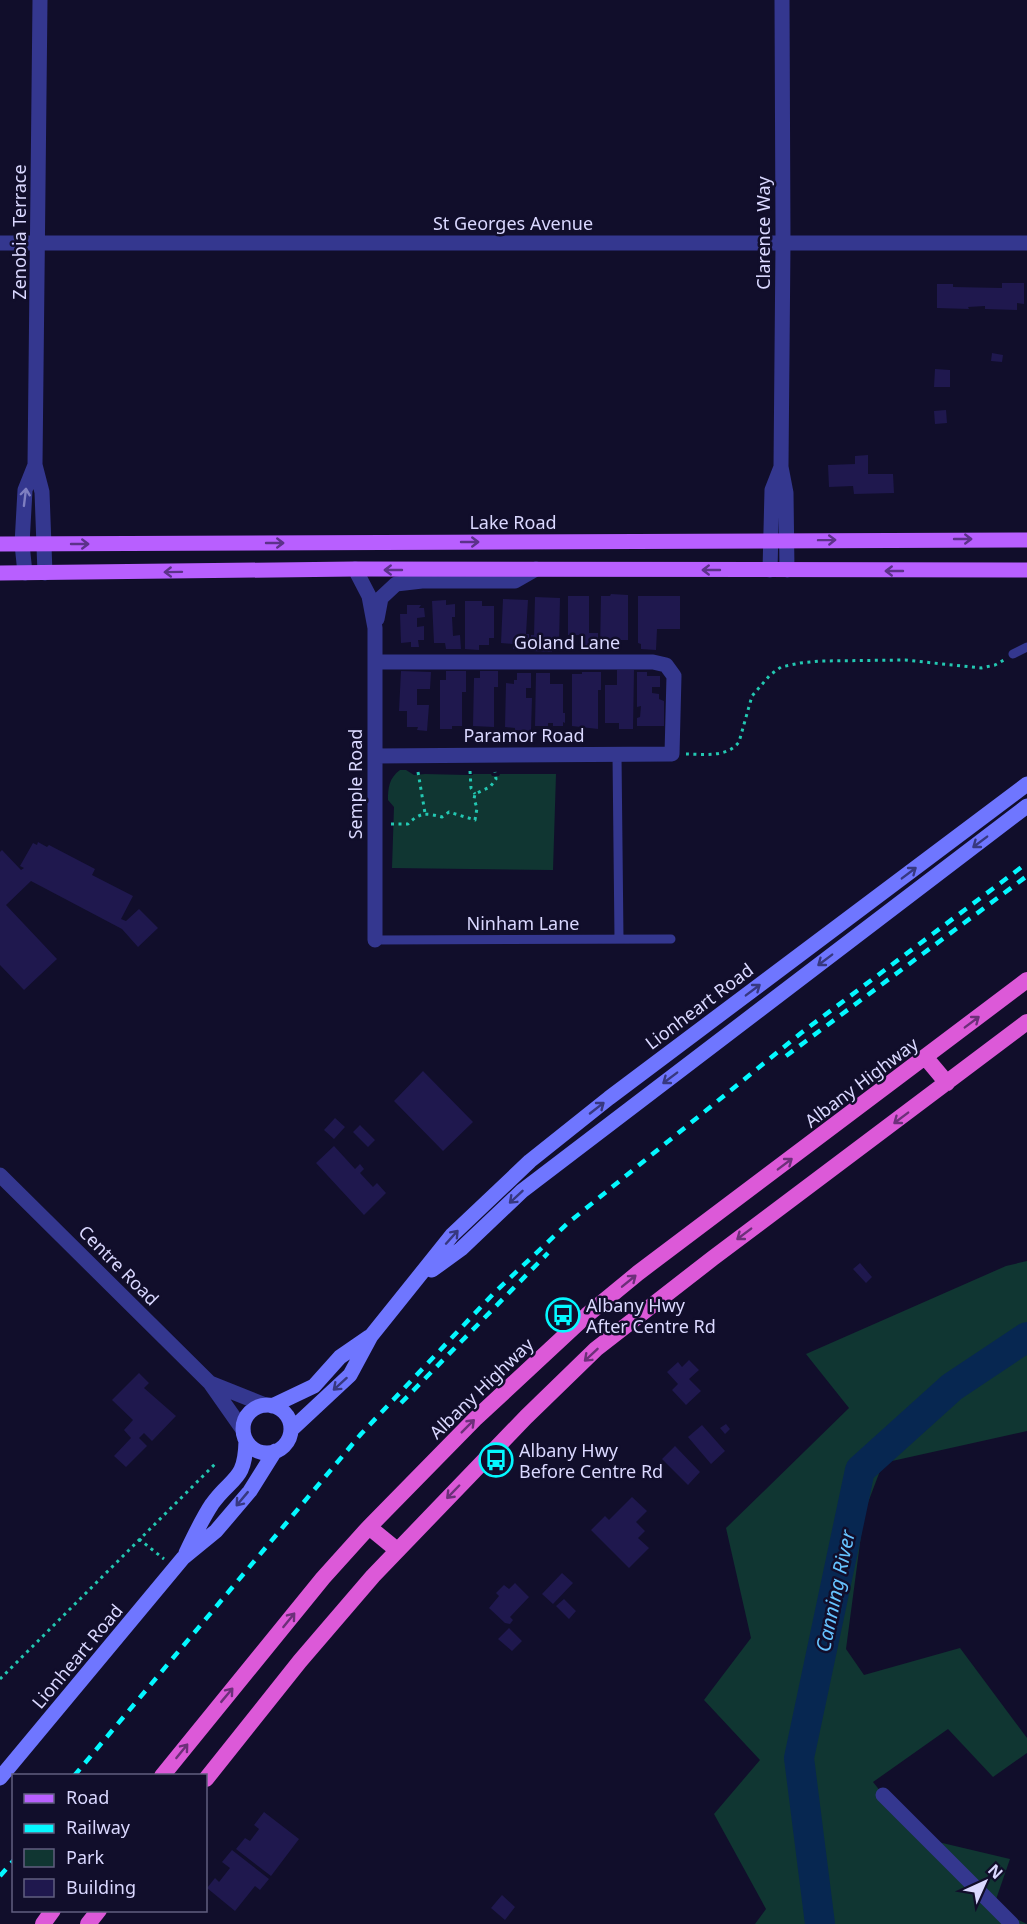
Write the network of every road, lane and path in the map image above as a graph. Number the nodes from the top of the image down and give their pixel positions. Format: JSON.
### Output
{"nodes":[{"id":1,"x":40,"y":0,"type":"edge"},
{"id":2,"x":782,"y":0,"type":"edge"},
{"id":3,"x":783,"y":242,"type":"junction"},
{"id":4,"x":0,"y":243,"type":"edge"},
{"id":5,"x":39,"y":243,"type":"junction"},
{"id":6,"x":1027,"y":243,"type":"edge"},
{"id":7,"x":35,"y":465,"type":"junction"},
{"id":8,"x":781,"y":467,"type":"junction"},
{"id":9,"x":770,"y":540,"type":"junction"},
{"id":10,"x":787,"y":540,"type":"junction"},
{"id":11,"x":1027,"y":540,"type":"edge"},
{"id":12,"x":0,"y":544,"type":"edge"},
{"id":13,"x":22,"y":544,"type":"junction"},
{"id":14,"x":45,"y":545,"type":"junction"},
{"id":15,"x":355,"y":570,"type":"junction"},
{"id":16,"x":536,"y":570,"type":"junction"},
{"id":17,"x":770,"y":570,"type":"junction"},
{"id":18,"x":787,"y":570,"type":"junction"},
{"id":19,"x":1027,"y":570,"type":"edge"},
{"id":20,"x":0,"y":573,"type":"edge"},
{"id":21,"x":26,"y":573,"type":"junction"},
{"id":22,"x":45,"y":573,"type":"junction"},
{"id":23,"x":375,"y":628,"type":"junction"},
{"id":24,"x":1027,"y":647,"type":"edge"},
{"id":25,"x":1012,"y":654,"type":"joint"},
{"id":26,"x":375,"y":662,"type":"junction"},
{"id":27,"x":617,"y":754,"type":"junction"},
{"id":28,"x":672,"y":754,"type":"junction"},
{"id":29,"x":375,"y":756,"type":"junction"},
{"id":30,"x":470,"y":771,"type":"dead end"},
{"id":31,"x":418,"y":772,"type":"dead end"},
{"id":32,"x":495,"y":772,"type":"dead end"},
{"id":33,"x":1027,"y":784,"type":"edge"},
{"id":34,"x":475,"y":794,"type":"junction"},
{"id":35,"x":1027,"y":806,"type":"edge"},
{"id":36,"x":425,"y":813,"type":"junction"},
{"id":37,"x":391,"y":824,"type":"dead end"},
{"id":38,"x":619,"y":939,"type":"junction"},
{"id":39,"x":671,"y":939,"type":"dead end"},
{"id":40,"x":375,"y":940,"type":"joint"},
{"id":41,"x":1027,"y":980,"type":"edge"},
{"id":42,"x":1027,"y":1022,"type":"edge"},
{"id":43,"x":926,"y":1058,"type":"junction"},
{"id":44,"x":947,"y":1083,"type":"junction"},
{"id":45,"x":0,"y":1175,"type":"edge"},
{"id":46,"x":415,"y":1282,"type":"junction"},
{"id":47,"x":371,"y":1336,"type":"junction"},
{"id":48,"x":210,"y":1383,"type":"junction"},
{"id":49,"x":268,"y":1406,"type":"junction"},
{"id":50,"x":291,"y":1430,"type":"junction"},
{"id":51,"x":244,"y":1435,"type":"junction"},
{"id":52,"x":275,"y":1451,"type":"junction"},
{"id":53,"x":217,"y":1462,"type":"dead end"},
{"id":54,"x":369,"y":1527,"type":"junction"},
{"id":55,"x":139,"y":1539,"type":"junction"},
{"id":56,"x":397,"y":1550,"type":"junction"},
{"id":57,"x":179,"y":1563,"type":"junction"},
{"id":58,"x":0,"y":1679,"type":"edge"},
{"id":59,"x":164,"y":1774,"type":"edge"},
{"id":60,"x":0,"y":1778,"type":"edge"},
{"id":61,"x":207,"y":1778,"type":"edge"},
{"id":62,"x":884,"y":1795,"type":"dead end"},
{"id":63,"x":52,"y":1912,"type":"edge"},
{"id":64,"x":98,"y":1912,"type":"edge"},
{"id":65,"x":43,"y":1924,"type":"edge"},
{"id":66,"x":88,"y":1924,"type":"edge"},
{"id":67,"x":1012,"y":1924,"type":"edge"}],
"edges":[{"from":1,"to":5,"type":"street","name":"Zenobia Terrace"},
{"from":2,"to":3,"type":"street","name":"Clarence Way"},
{"from":3,"to":5,"type":"street","name":"St Georges Avenue"},
{"from":3,"to":6,"type":"street","name":"St Georges Avenue"},
{"from":3,"to":8,"type":"street","name":"Clarence Way"},
{"from":4,"to":5,"type":"street","name":"St Georges Avenue"},
{"from":5,"to":7,"type":"street","name":"Zenobia Terrace"},
{"from":13,"to":7,"type":"street","name":"Zenobia Terrace","one_way":true},
{"from":7,"to":14,"type":"street","name":"Zenobia Terrace"},
{"from":8,"to":9,"type":"street","name":"Clarence Way"},
{"from":8,"to":10,"type":"street","name":"Clarence Way"},
{"from":9,"to":10,"type":"main road","name":"Lake Road"},
{"from":14,"to":9,"type":"main road","name":"Lake Road","one_way":true},
{"from":9,"to":17,"type":"street","name":"Clarence Way"},
{"from":10,"to":11,"type":"main road","name":"Lake Road","one_way":true},
{"from":10,"to":18,"type":"street","name":"Clarence Way"},
{"from":12,"to":13,"type":"main road","name":"Lake Road"},
{"from":13,"to":14,"type":"main road","name":"Lake Road"},
{"from":13,"to":21,"type":"street","name":"Zenobia Terrace"},
{"from":14,"to":22,"type":"street","name":"Zenobia Terrace"},
{"from":16,"to":15,"type":"main road","one_way":true},
{"from":15,"to":22,"type":"main road","one_way":true},
{"from":15,"to":23,"type":"street","name":"Semple Road"},
{"from":17,"to":16,"type":"main road","one_way":true},
{"from":16,"to":23,"type":"street","name":"Semple Road"},
{"from":17,"to":18,"type":"main road"},
{"from":19,"to":18,"type":"main road","one_way":true},
{"from":20,"to":21,"type":"main road"},
{"from":21,"to":22,"type":"main road"},
{"from":23,"to":26,"type":"street","name":"Semple Road"},
{"from":24,"to":25,"type":"lane"},
{"from":25,"to":28,"type":"path"},
{"from":26,"to":28,"type":"street","name":"Goland Lane"},
{"from":26,"to":29,"type":"street","name":"Semple Road"},
{"from":27,"to":28,"type":"street","name":"Paramor Road"},
{"from":27,"to":29,"type":"street","name":"Paramor Road"},
{"from":27,"to":38,"type":"lane"},
{"from":29,"to":40,"type":"street","name":"Semple Road"},
{"from":30,"to":34,"type":"path"},
{"from":31,"to":36,"type":"path"},
{"from":32,"to":34,"type":"path"},
{"from":46,"to":33,"type":"main road","name":"Lionheart Road","one_way":true},
{"from":34,"to":36,"type":"path"},
{"from":35,"to":46,"type":"main road","name":"Lionheart Road","one_way":true},
{"from":36,"to":37,"type":"path"},
{"from":38,"to":39,"type":"lane","name":"Ninham Lane"},
{"from":38,"to":40,"type":"lane","name":"Ninham Lane"},
{"from":43,"to":41,"type":"highway","name":"Albany Highway","one_way":true},
{"from":42,"to":44,"type":"highway"},
{"from":43,"to":44,"type":"highway"},
{"from":54,"to":43,"type":"highway","name":"Albany Highway","one_way":true},
{"from":44,"to":56,"type":"highway","one_way":true},
{"from":45,"to":48,"type":"street","name":"Centre Road"},
{"from":46,"to":47,"type":"main road","name":"Lionheart Road"},
{"from":47,"to":49,"type":"main road","name":"Lionheart Road"},
{"from":47,"to":50,"type":"main road","name":"Lionheart Road","one_way":true},
{"from":48,"to":49,"type":"street","name":"Centre Road"},
{"from":48,"to":51,"type":"street","name":"Centre Road"},
{"from":49,"to":50,"type":"main road"},
{"from":49,"to":51,"type":"main road"},
{"from":50,"to":52,"type":"main road"},
{"from":51,"to":52,"type":"main road"},
{"from":51,"to":57,"type":"main road","name":"Lionheart Road"},
{"from":52,"to":57,"type":"main road","name":"Lionheart Road","one_way":true},
{"from":53,"to":55,"type":"path"},
{"from":54,"to":56,"type":"highway"},
{"from":59,"to":54,"type":"highway","name":"Albany Highway","one_way":true},
{"from":55,"to":57,"type":"path"},
{"from":55,"to":58,"type":"path"},
{"from":56,"to":61,"type":"highway"},
{"from":57,"to":60,"type":"main road","name":"Lionheart Road"},
{"from":62,"to":67,"type":"street"},
{"from":63,"to":65,"type":"highway"},
{"from":64,"to":66,"type":"highway"}]}
